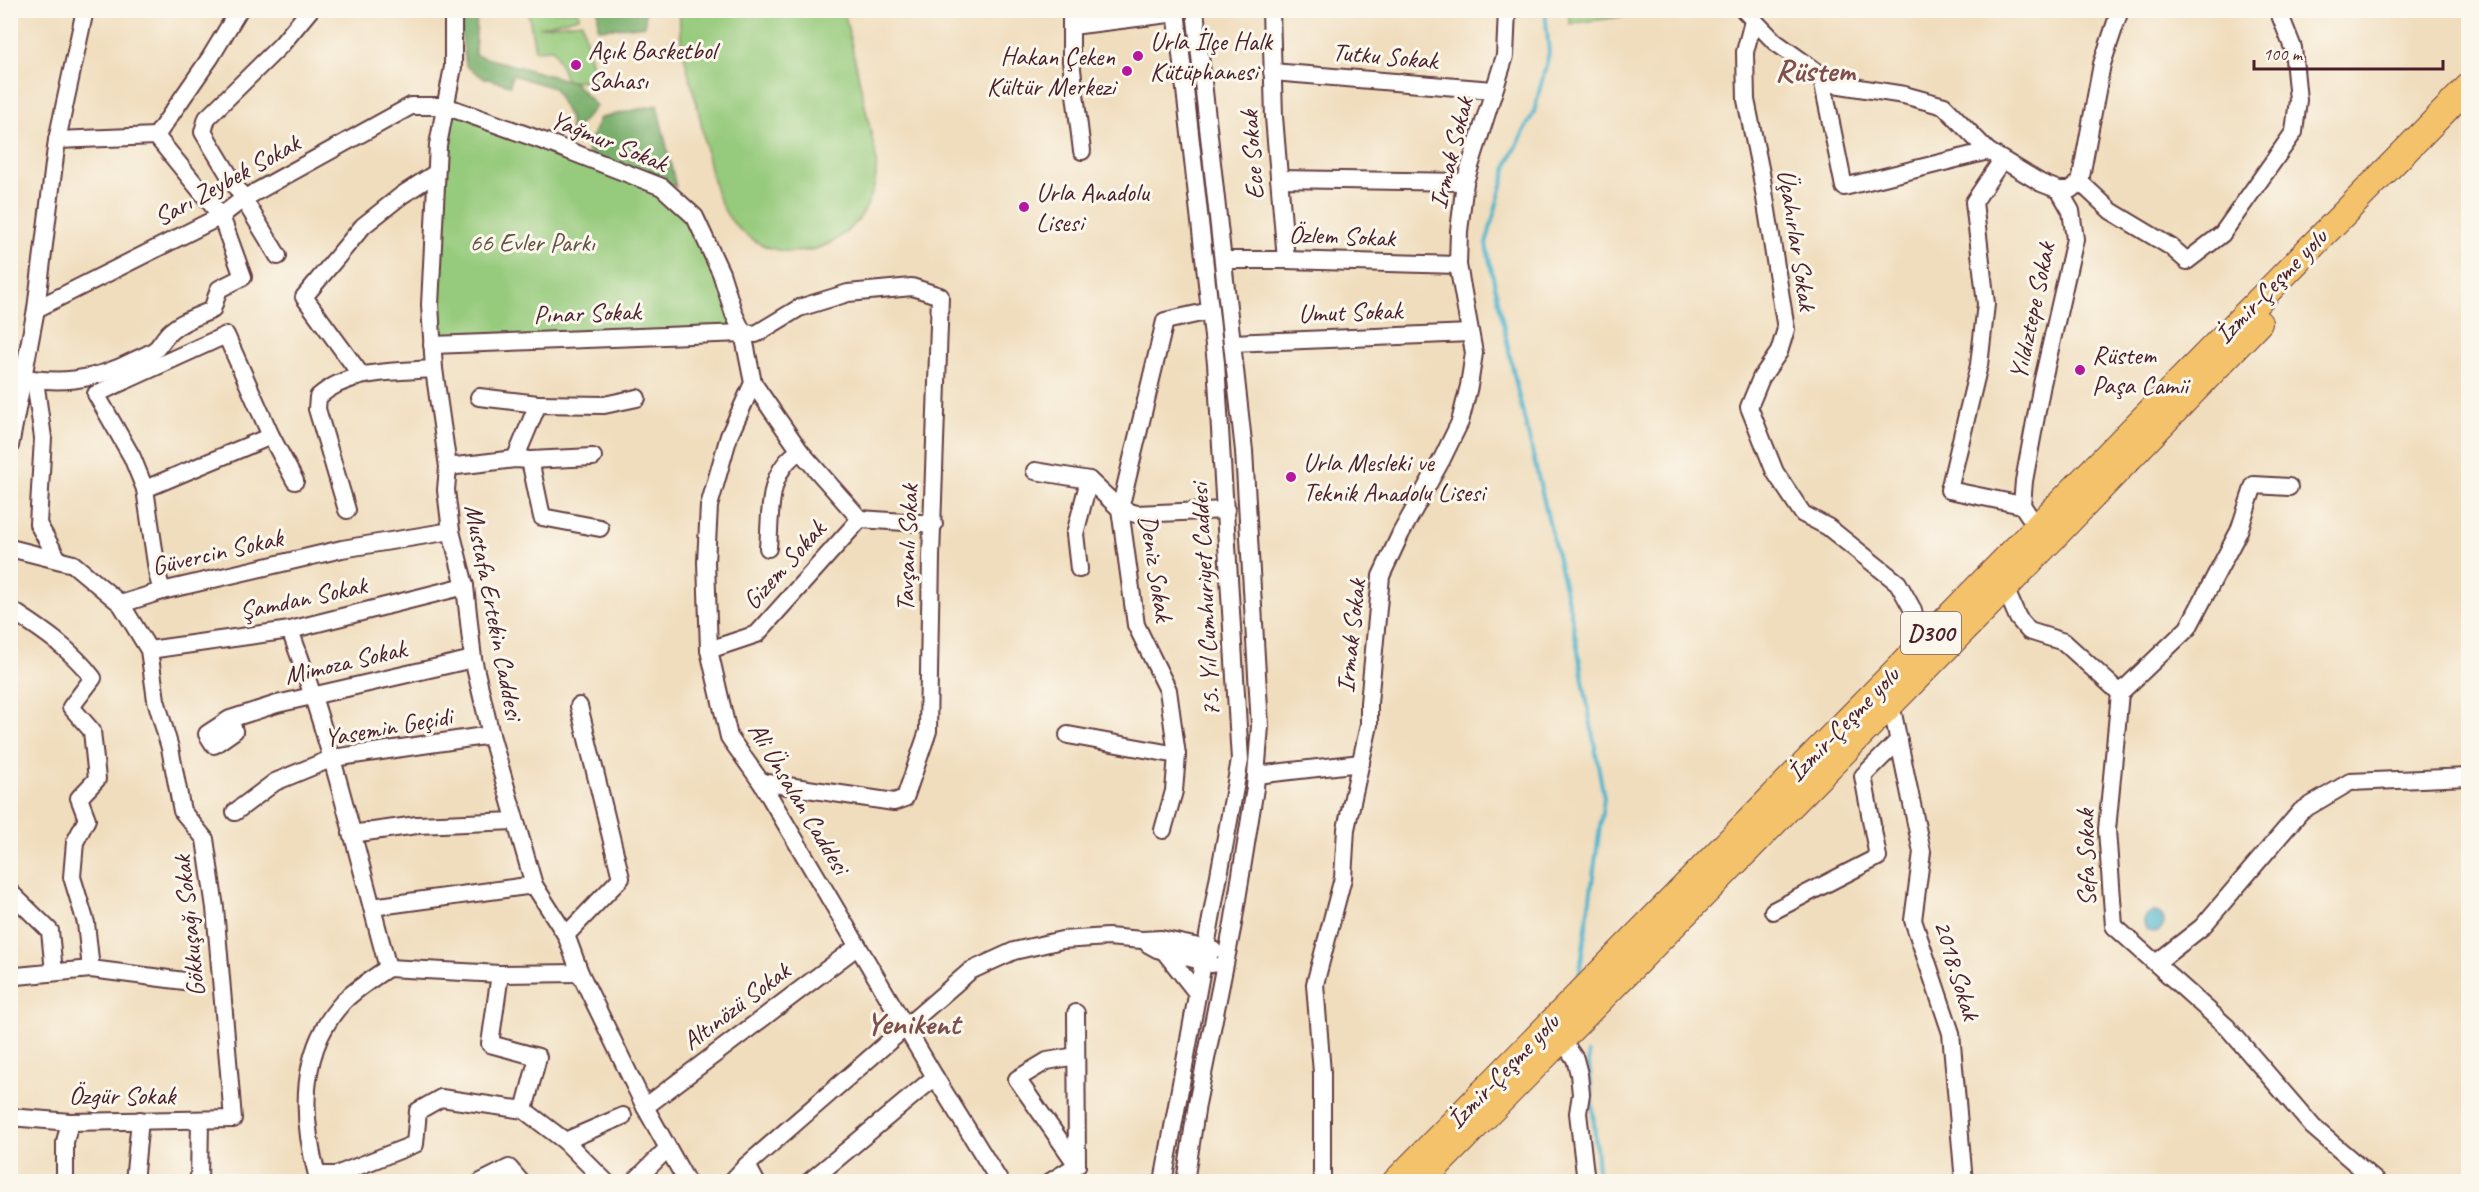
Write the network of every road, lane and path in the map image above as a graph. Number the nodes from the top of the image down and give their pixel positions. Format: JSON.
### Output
{"nodes":[{"id":1,"x":85,"y":10,"type":"edge"},
{"id":2,"x":239,"y":10,"type":"edge"},
{"id":3,"x":310,"y":10,"type":"edge"},
{"id":4,"x":453,"y":10,"type":"edge"},
{"id":5,"x":1195,"y":10,"type":"edge"},
{"id":6,"x":1271,"y":10,"type":"edge"},
{"id":7,"x":1507,"y":10,"type":"edge"},
{"id":8,"x":2120,"y":10,"type":"edge"},
{"id":9,"x":2278,"y":10,"type":"edge"},
{"id":10,"x":1176,"y":12,"type":"edge"},
{"id":11,"x":1748,"y":16,"type":"edge"},
{"id":12,"x":1071,"y":18,"type":"edge"},
{"id":13,"x":1272,"y":72,"type":"junction"},
{"id":14,"x":1821,"y":74,"type":"junction"},
{"id":15,"x":2469,"y":87,"type":"edge"},
{"id":16,"x":1493,"y":90,"type":"junction"},
{"id":17,"x":445,"y":106,"type":"junction"},
{"id":18,"x":2469,"y":111,"type":"edge"},
{"id":19,"x":156,"y":136,"type":"junction"},
{"id":20,"x":57,"y":140,"type":"junction"},
{"id":21,"x":1082,"y":151,"type":"dead end"},
{"id":22,"x":1995,"y":155,"type":"junction"},
{"id":23,"x":436,"y":173,"type":"junction"},
{"id":24,"x":1279,"y":179,"type":"junction"},
{"id":25,"x":1465,"y":182,"type":"junction"},
{"id":26,"x":2080,"y":182,"type":"junction"},
{"id":27,"x":2059,"y":190,"type":"junction"},
{"id":28,"x":243,"y":199,"type":"junction"},
{"id":29,"x":221,"y":216,"type":"junction"},
{"id":30,"x":278,"y":256,"type":"dead end"},
{"id":31,"x":1223,"y":260,"type":"junction"},
{"id":32,"x":1286,"y":260,"type":"junction"},
{"id":33,"x":1458,"y":265,"type":"junction"},
{"id":34,"x":912,"y":287,"type":"joint"},
{"id":35,"x":36,"y":309,"type":"junction"},
{"id":36,"x":1210,"y":311,"type":"junction"},
{"id":37,"x":743,"y":333,"type":"junction"},
{"id":38,"x":1470,"y":333,"type":"junction"},
{"id":39,"x":1232,"y":343,"type":"junction"},
{"id":40,"x":432,"y":345,"type":"junction"},
{"id":41,"x":435,"y":369,"type":"junction"},
{"id":42,"x":361,"y":375,"type":"junction"},
{"id":43,"x":23,"y":377,"type":"edge"},
{"id":44,"x":753,"y":383,"type":"junction"},
{"id":45,"x":479,"y":398,"type":"dead end"},
{"id":46,"x":638,"y":398,"type":"dead end"},
{"id":47,"x":538,"y":404,"type":"junction"},
{"id":48,"x":14,"y":413,"type":"edge"},
{"id":49,"x":271,"y":436,"type":"junction"},
{"id":50,"x":10,"y":446,"type":"edge"},
{"id":51,"x":800,"y":452,"type":"junction"},
{"id":52,"x":593,"y":457,"type":"dead end"},
{"id":53,"x":523,"y":460,"type":"junction"},
{"id":54,"x":448,"y":467,"type":"junction"},
{"id":55,"x":1035,"y":471,"type":"dead end"},
{"id":56,"x":1089,"y":480,"type":"junction"},
{"id":57,"x":295,"y":481,"type":"dead end"},
{"id":58,"x":2289,"y":487,"type":"dead end"},
{"id":59,"x":144,"y":489,"type":"junction"},
{"id":60,"x":2022,"y":505,"type":"junction"},
{"id":61,"x":1120,"y":509,"type":"junction"},
{"id":62,"x":347,"y":510,"type":"dead end"},
{"id":63,"x":1226,"y":510,"type":"junction"},
{"id":64,"x":860,"y":519,"type":"junction"},
{"id":65,"x":934,"y":524,"type":"junction"},
{"id":66,"x":2036,"y":526,"type":"junction"},
{"id":67,"x":600,"y":528,"type":"dead end"},
{"id":68,"x":451,"y":531,"type":"junction"},
{"id":69,"x":10,"y":548,"type":"edge"},
{"id":70,"x":768,"y":548,"type":"dead end"},
{"id":71,"x":58,"y":559,"type":"junction"},
{"id":72,"x":1079,"y":569,"type":"dead end"},
{"id":73,"x":465,"y":586,"type":"junction"},
{"id":74,"x":2005,"y":588,"type":"junction"},
{"id":75,"x":162,"y":591,"type":"junction"},
{"id":76,"x":121,"y":604,"type":"junction"},
{"id":77,"x":10,"y":609,"type":"edge"},
{"id":78,"x":290,"y":630,"type":"junction"},
{"id":79,"x":1920,"y":644,"type":"junction"},
{"id":80,"x":149,"y":650,"type":"junction"},
{"id":81,"x":709,"y":650,"type":"junction"},
{"id":82,"x":473,"y":659,"type":"junction"},
{"id":83,"x":2120,"y":693,"type":"junction"},
{"id":84,"x":314,"y":694,"type":"junction"},
{"id":85,"x":1891,"y":704,"type":"junction"},
{"id":86,"x":579,"y":706,"type":"dead end"},
{"id":87,"x":230,"y":719,"type":"dead end"},
{"id":88,"x":491,"y":735,"type":"junction"},
{"id":89,"x":1068,"y":735,"type":"dead end"},
{"id":90,"x":1899,"y":740,"type":"junction"},
{"id":91,"x":1177,"y":755,"type":"junction"},
{"id":92,"x":333,"y":758,"type":"junction"},
{"id":93,"x":1361,"y":764,"type":"junction"},
{"id":94,"x":1256,"y":775,"type":"junction"},
{"id":95,"x":2469,"y":777,"type":"edge"},
{"id":96,"x":761,"y":782,"type":"junction"},
{"id":97,"x":235,"y":813,"type":"dead end"},
{"id":98,"x":515,"y":821,"type":"junction"},
{"id":99,"x":1163,"y":830,"type":"dead end"},
{"id":100,"x":351,"y":834,"type":"junction"},
{"id":101,"x":534,"y":885,"type":"junction"},
{"id":102,"x":10,"y":892,"type":"edge"},
{"id":103,"x":372,"y":907,"type":"junction"},
{"id":104,"x":1773,"y":911,"type":"dead end"},
{"id":105,"x":566,"y":935,"type":"junction"},
{"id":106,"x":1142,"y":940,"type":"junction"},
{"id":107,"x":858,"y":946,"type":"junction"},
{"id":108,"x":1163,"y":951,"type":"junction"},
{"id":109,"x":1203,"y":955,"type":"junction"},
{"id":110,"x":1226,"y":960,"type":"junction"},
{"id":111,"x":2156,"y":963,"type":"junction"},
{"id":112,"x":388,"y":968,"type":"junction"},
{"id":113,"x":91,"y":969,"type":"junction"},
{"id":114,"x":54,"y":972,"type":"junction"},
{"id":115,"x":580,"y":973,"type":"junction"},
{"id":116,"x":500,"y":974,"type":"junction"},
{"id":117,"x":17,"y":976,"type":"dead end"},
{"id":118,"x":192,"y":982,"type":"dead end"},
{"id":119,"x":1197,"y":993,"type":"junction"},
{"id":120,"x":1076,"y":1013,"type":"dead end"},
{"id":121,"x":906,"y":1026,"type":"junction"},
{"id":122,"x":1562,"y":1040,"type":"junction"},
{"id":123,"x":1076,"y":1056,"type":"junction"},
{"id":124,"x":935,"y":1077,"type":"junction"},
{"id":125,"x":645,"y":1107,"type":"junction"},
{"id":126,"x":524,"y":1110,"type":"junction"},
{"id":127,"x":623,"y":1116,"type":"dead end"},
{"id":128,"x":10,"y":1117,"type":"edge"},
{"id":129,"x":233,"y":1119,"type":"joint"},
{"id":130,"x":140,"y":1120,"type":"junction"},
{"id":131,"x":200,"y":1120,"type":"junction"},
{"id":132,"x":70,"y":1122,"type":"junction"},
{"id":133,"x":565,"y":1141,"type":"junction"},
{"id":134,"x":667,"y":1149,"type":"junction"},
{"id":135,"x":747,"y":1165,"type":"junction"},
{"id":136,"x":1077,"y":1165,"type":"junction"},
{"id":137,"x":1321,"y":1181,"type":"edge"},
{"id":138,"x":65,"y":1182,"type":"edge"},
{"id":139,"x":134,"y":1182,"type":"edge"},
{"id":140,"x":199,"y":1182,"type":"edge"},
{"id":141,"x":481,"y":1182,"type":"edge"},
{"id":142,"x":521,"y":1182,"type":"edge"},
{"id":143,"x":606,"y":1182,"type":"edge"},
{"id":144,"x":634,"y":1182,"type":"edge"},
{"id":145,"x":687,"y":1182,"type":"edge"},
{"id":146,"x":731,"y":1182,"type":"edge"},
{"id":147,"x":756,"y":1182,"type":"edge"},
{"id":148,"x":809,"y":1182,"type":"edge"},
{"id":149,"x":1000,"y":1182,"type":"edge"},
{"id":150,"x":1050,"y":1182,"type":"edge"},
{"id":151,"x":1163,"y":1182,"type":"edge"},
{"id":152,"x":1185,"y":1182,"type":"edge"},
{"id":153,"x":1395,"y":1182,"type":"edge"},
{"id":154,"x":1421,"y":1182,"type":"edge"},
{"id":155,"x":1586,"y":1182,"type":"edge"},
{"id":156,"x":1964,"y":1182,"type":"edge"},
{"id":157,"x":2377,"y":1182,"type":"edge"}],
"edges":[{"from":1,"to":20,"type":"street"},
{"from":2,"to":19,"type":"street"},
{"from":3,"to":28,"type":"street"},
{"from":4,"to":17,"type":"street","name":"Mustafa Ertekin Caddesi"},
{"from":5,"to":31,"type":"street","name":"75. Yıl Cumhuriyet Caddesi"},
{"from":6,"to":13,"type":"street","name":"Ece Sokak"},
{"from":7,"to":16,"type":"street","name":"Irmak Sokak"},
{"from":8,"to":26,"type":"street"},
{"from":9,"to":26,"type":"street"},
{"from":10,"to":12,"type":"street"},
{"from":10,"to":36,"type":"street","name":"75. Yıl Cumhuriyet Caddesi"},
{"from":11,"to":14,"type":"street"},
{"from":11,"to":79,"type":"street","name":"Üçahırlar Sokak"},
{"from":12,"to":21,"type":"street"},
{"from":13,"to":16,"type":"street","name":"Tutku Sokak"},
{"from":13,"to":24,"type":"street","name":"Ece Sokak"},
{"from":14,"to":22,"type":"street"},
{"from":14,"to":22,"type":"street"},
{"from":15,"to":66,"type":"highway","name":"İzmir-Çeşme yolu","number":"D300"},
{"from":16,"to":25,"type":"street","name":"Irmak Sokak"},
{"from":17,"to":23,"type":"street","name":"Mustafa Ertekin Caddesi"},
{"from":17,"to":28,"type":"street","name":"Sarı Zeybek Sokak"},
{"from":17,"to":37,"type":"street","name":"Yağmur Sokak"},
{"from":18,"to":74,"type":"highway","name":"İzmir-Çeşme yolu","number":"D300"},
{"from":19,"to":20,"type":"street"},
{"from":19,"to":29,"type":"street"},
{"from":20,"to":35,"type":"street"},
{"from":22,"to":27,"type":"street"},
{"from":22,"to":60,"type":"street"},
{"from":23,"to":40,"type":"street","name":"Mustafa Ertekin Caddesi"},
{"from":23,"to":42,"type":"street"},
{"from":24,"to":25,"type":"street"},
{"from":24,"to":32,"type":"street","name":"Ece Sokak"},
{"from":25,"to":33,"type":"street","name":"Irmak Sokak"},
{"from":26,"to":27,"type":"street"},
{"from":27,"to":60,"type":"street","name":"Yıldıztepe Sokak"},
{"from":28,"to":29,"type":"street","name":"Sarı Zeybek Sokak"},
{"from":28,"to":30,"type":"street"},
{"from":29,"to":35,"type":"street","name":"Sarı Zeybek Sokak"},
{"from":29,"to":43,"type":"street"},
{"from":31,"to":32,"type":"street","name":"Özlem Sokak"},
{"from":31,"to":39,"type":"street","name":"75. Yıl Cumhuriyet Caddesi"},
{"from":32,"to":33,"type":"street","name":"Özlem Sokak"},
{"from":33,"to":38,"type":"street","name":"Irmak Sokak"},
{"from":34,"to":37,"type":"street","name":"Pınar Sokak"},
{"from":34,"to":65,"type":"street","name":"Tavşanlı Sokak"},
{"from":35,"to":43,"type":"street"},
{"from":36,"to":61,"type":"street","name":"Deniz Sokak"},
{"from":36,"to":63,"type":"street","name":"75. Yıl Cumhuriyet Caddesi"},
{"from":37,"to":40,"type":"street","name":"Pınar Sokak"},
{"from":37,"to":44,"type":"street"},
{"from":38,"to":39,"type":"street","name":"Umut Sokak"},
{"from":38,"to":93,"type":"street","name":"Irmak Sokak"},
{"from":39,"to":94,"type":"street","name":"75. Yıl Cumhuriyet Caddesi"},
{"from":40,"to":41,"type":"street","name":"Mustafa Ertekin Caddesi"},
{"from":41,"to":42,"type":"street"},
{"from":41,"to":54,"type":"street","name":"Mustafa Ertekin Caddesi"},
{"from":42,"to":62,"type":"street"},
{"from":43,"to":48,"type":"street"},
{"from":43,"to":71,"type":"street"},
{"from":44,"to":51,"type":"street"},
{"from":44,"to":81,"type":"street","name":"Ali Ünsalan Caddesi"},
{"from":45,"to":47,"type":"street"},
{"from":46,"to":47,"type":"street"},
{"from":47,"to":53,"type":"street"},
{"from":48,"to":50,"type":"street"},
{"from":49,"to":57,"type":"street"},
{"from":49,"to":59,"type":"street"},
{"from":49,"to":59,"type":"street"},
{"from":51,"to":64,"type":"street"},
{"from":51,"to":70,"type":"street"},
{"from":52,"to":53,"type":"street"},
{"from":53,"to":54,"type":"street"},
{"from":53,"to":67,"type":"street"},
{"from":54,"to":68,"type":"street","name":"Mustafa Ertekin Caddesi"},
{"from":55,"to":56,"type":"street"},
{"from":56,"to":61,"type":"street"},
{"from":56,"to":72,"type":"street"},
{"from":58,"to":83,"type":"street"},
{"from":59,"to":75,"type":"street"},
{"from":60,"to":66,"type":"street"},
{"from":61,"to":63,"type":"street"},
{"from":61,"to":91,"type":"street","name":"Deniz Sokak"},
{"from":63,"to":109,"type":"street","name":"75. Yıl Cumhuriyet Caddesi"},
{"from":64,"to":65,"type":"street"},
{"from":64,"to":81,"type":"street","name":"Gizem Sokak"},
{"from":65,"to":96,"type":"street","name":"Tavşanlı Sokak"},
{"from":66,"to":79,"type":"highway","name":"İzmir-Çeşme yolu","number":"D300"},
{"from":68,"to":73,"type":"street","name":"Mustafa Ertekin Caddesi"},
{"from":68,"to":75,"type":"street","name":"Güvercin Sokak"},
{"from":69,"to":71,"type":"street"},
{"from":71,"to":76,"type":"street"},
{"from":73,"to":78,"type":"street","name":"Şamdan Sokak"},
{"from":73,"to":82,"type":"street","name":"Mustafa Ertekin Caddesi"},
{"from":74,"to":83,"type":"street"},
{"from":74,"to":85,"type":"highway","name":"İzmir-Çeşme yolu","number":"D300"},
{"from":75,"to":76,"type":"street","name":"Güvercin Sokak"},
{"from":76,"to":80,"type":"street","name":"Gökkuşağı Sokak"},
{"from":77,"to":113,"type":"street"},
{"from":78,"to":80,"type":"street","name":"Şamdan Sokak"},
{"from":78,"to":84,"type":"street"},
{"from":79,"to":153,"type":"highway","name":"İzmir-Çeşme yolu","number":"D300"},
{"from":80,"to":129,"type":"street","name":"Gökkuşağı Sokak"},
{"from":81,"to":96,"type":"street","name":"Ali Ünsalan Caddesi"},
{"from":82,"to":84,"type":"street","name":"Mimoza Sokak"},
{"from":82,"to":88,"type":"street","name":"Mustafa Ertekin Caddesi"},
{"from":83,"to":111,"type":"street","name":"Sefa Sokak"},
{"from":84,"to":87,"type":"street","name":"Mimoza Sokak"},
{"from":84,"to":92,"type":"street"},
{"from":85,"to":90,"type":"street","name":"2018.Sokak"},
{"from":85,"to":122,"type":"highway","name":"İzmir-Çeşme yolu","number":"D300"},
{"from":86,"to":105,"type":"street"},
{"from":88,"to":92,"type":"street","name":"Yasemin Geçidi"},
{"from":88,"to":98,"type":"street","name":"Mustafa Ertekin Caddesi"},
{"from":89,"to":91,"type":"street"},
{"from":90,"to":104,"type":"street"},
{"from":90,"to":156,"type":"street","name":"2018.Sokak"},
{"from":91,"to":99,"type":"street","name":"Deniz Sokak"},
{"from":92,"to":97,"type":"street","name":"Yasemin Geçidi"},
{"from":92,"to":100,"type":"street"},
{"from":93,"to":94,"type":"street"},
{"from":93,"to":137,"type":"street","name":"Irmak Sokak"},
{"from":94,"to":110,"type":"street","name":"75. Yıl Cumhuriyet Caddesi"},
{"from":95,"to":111,"type":"street"},
{"from":96,"to":107,"type":"street","name":"Ali Ünsalan Caddesi"},
{"from":98,"to":100,"type":"street"},
{"from":98,"to":101,"type":"street","name":"Mustafa Ertekin Caddesi"},
{"from":100,"to":103,"type":"street"},
{"from":101,"to":103,"type":"street"},
{"from":101,"to":105,"type":"street","name":"Mustafa Ertekin Caddesi"},
{"from":102,"to":114,"type":"street"},
{"from":103,"to":112,"type":"street"},
{"from":105,"to":115,"type":"street","name":"Mustafa Ertekin Caddesi"},
{"from":106,"to":108,"type":"street"},
{"from":106,"to":109,"type":"street"},
{"from":106,"to":121,"type":"street"},
{"from":107,"to":121,"type":"street","name":"Ali Ünsalan Caddesi"},
{"from":107,"to":125,"type":"street","name":"Altınözü Sokak"},
{"from":108,"to":109,"type":"street"},
{"from":108,"to":119,"type":"street"},
{"from":109,"to":110,"type":"street"},
{"from":109,"to":119,"type":"street","name":"75. Yıl Cumhuriyet Caddesi"},
{"from":110,"to":152,"type":"street","name":"75. Yıl Cumhuriyet Caddesi"},
{"from":111,"to":157,"type":"street","name":"Sefa Sokak"},
{"from":112,"to":116,"type":"street"},
{"from":112,"to":126,"type":"street"},
{"from":113,"to":114,"type":"street"},
{"from":113,"to":118,"type":"street"},
{"from":114,"to":117,"type":"street"},
{"from":115,"to":116,"type":"street"},
{"from":115,"to":125,"type":"street","name":"Mustafa Ertekin Caddesi"},
{"from":116,"to":126,"type":"street"},
{"from":119,"to":151,"type":"street","name":"75. Yıl Cumhuriyet Caddesi"},
{"from":120,"to":123,"type":"street"},
{"from":121,"to":124,"type":"street","name":"Ali Ünsalan Caddesi"},
{"from":121,"to":135,"type":"street"},
{"from":122,"to":154,"type":"highway","name":"İzmir-Çeşme yolu","number":"D300"},
{"from":122,"to":155,"type":"street"},
{"from":123,"to":136,"type":"street"},
{"from":123,"to":136,"type":"street"},
{"from":124,"to":148,"type":"street"},
{"from":124,"to":149,"type":"street","name":"Ali Ünsalan Caddesi"},
{"from":125,"to":134,"type":"street","name":"Mustafa Ertekin Caddesi"},
{"from":126,"to":133,"type":"street"},
{"from":127,"to":133,"type":"street"},
{"from":128,"to":132,"type":"street","name":"Özgür Sokak"},
{"from":129,"to":131,"type":"street","name":"Özgür Sokak"},
{"from":130,"to":131,"type":"street","name":"Özgür Sokak"},
{"from":130,"to":132,"type":"street","name":"Özgür Sokak"},
{"from":130,"to":139,"type":"street"},
{"from":131,"to":140,"type":"street"},
{"from":132,"to":138,"type":"street"},
{"from":133,"to":143,"type":"street"},
{"from":134,"to":144,"type":"street"},
{"from":134,"to":145,"type":"street","name":"Mustafa Ertekin Caddesi"},
{"from":135,"to":146,"type":"street"},
{"from":135,"to":147,"type":"street"},
{"from":136,"to":150,"type":"street"},
{"from":141,"to":142,"type":"street"}]}
